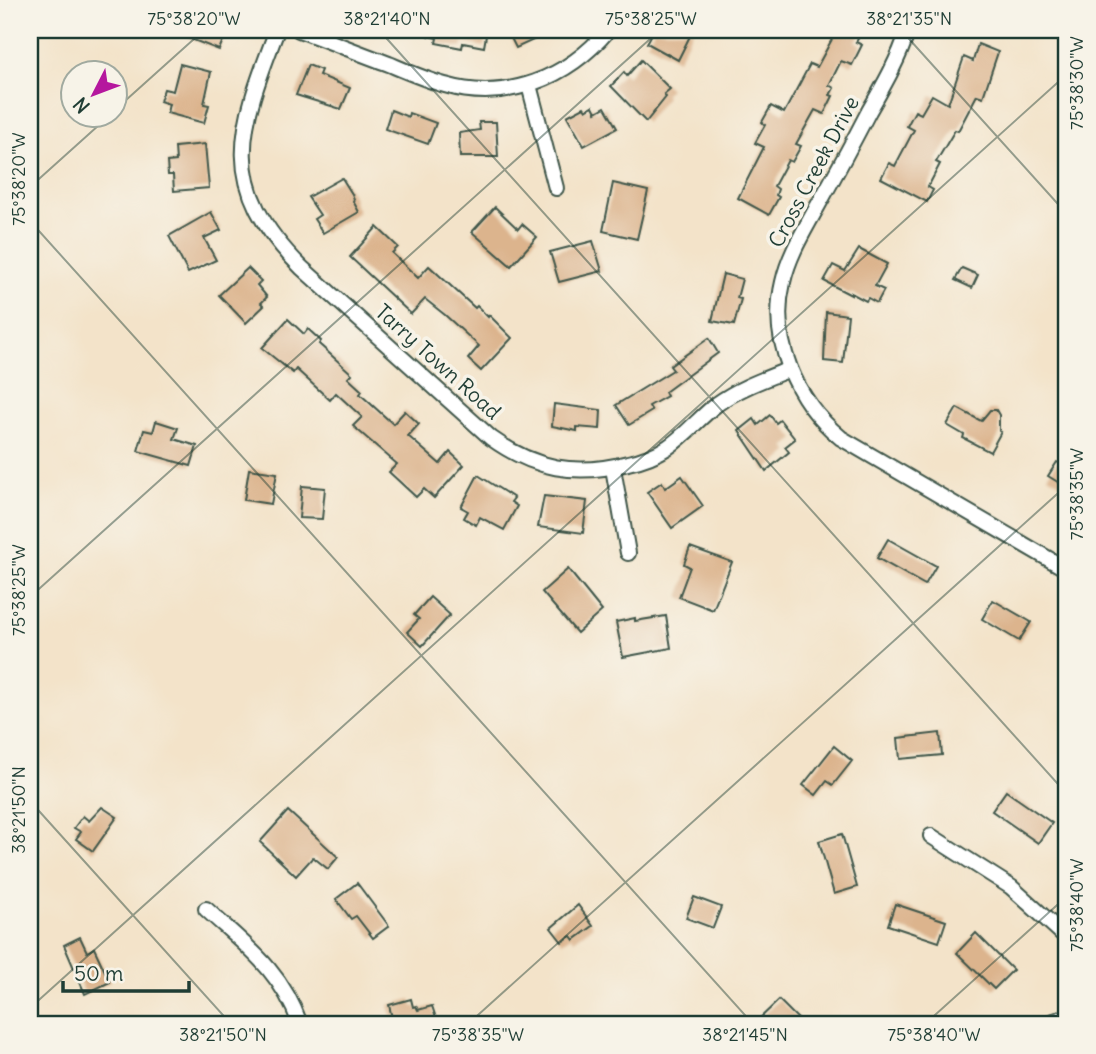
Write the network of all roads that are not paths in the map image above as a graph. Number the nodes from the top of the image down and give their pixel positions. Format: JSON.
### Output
{"nodes":[{"id":1,"x":277,"y":30,"type":"edge"},
{"id":2,"x":299,"y":30,"type":"edge"},
{"id":3,"x":608,"y":30,"type":"edge"},
{"id":4,"x":908,"y":30,"type":"edge"},
{"id":5,"x":529,"y":85,"type":"junction"},
{"id":6,"x":556,"y":188,"type":"dead end"},
{"id":7,"x":790,"y":369,"type":"junction"},
{"id":8,"x":613,"y":468,"type":"junction"},
{"id":9,"x":628,"y":553,"type":"dead end"},
{"id":10,"x":1066,"y":569,"type":"edge"},
{"id":11,"x":931,"y":836,"type":"dead end"},
{"id":12,"x":206,"y":909,"type":"dead end"},
{"id":13,"x":1066,"y":937,"type":"edge"},
{"id":14,"x":1066,"y":1017,"type":"edge"},
{"id":15,"x":300,"y":1024,"type":"edge"},
{"id":16,"x":1045,"y":1024,"type":"edge"}],
"edges":[{"from":1,"to":8,"type":"street","name":"Tarry Town Road"},
{"from":2,"to":5,"type":"street"},
{"from":3,"to":5,"type":"street"},
{"from":4,"to":7,"type":"street","name":"Cross Creek Drive"},
{"from":5,"to":6,"type":"street"},
{"from":7,"to":8,"type":"street","name":"Tarry Town Road"},
{"from":7,"to":10,"type":"street","name":"Cross Creek Drive"},
{"from":8,"to":9,"type":"street"},
{"from":11,"to":13,"type":"street"},
{"from":12,"to":15,"type":"street"},
{"from":14,"to":16,"type":"street"}]}
